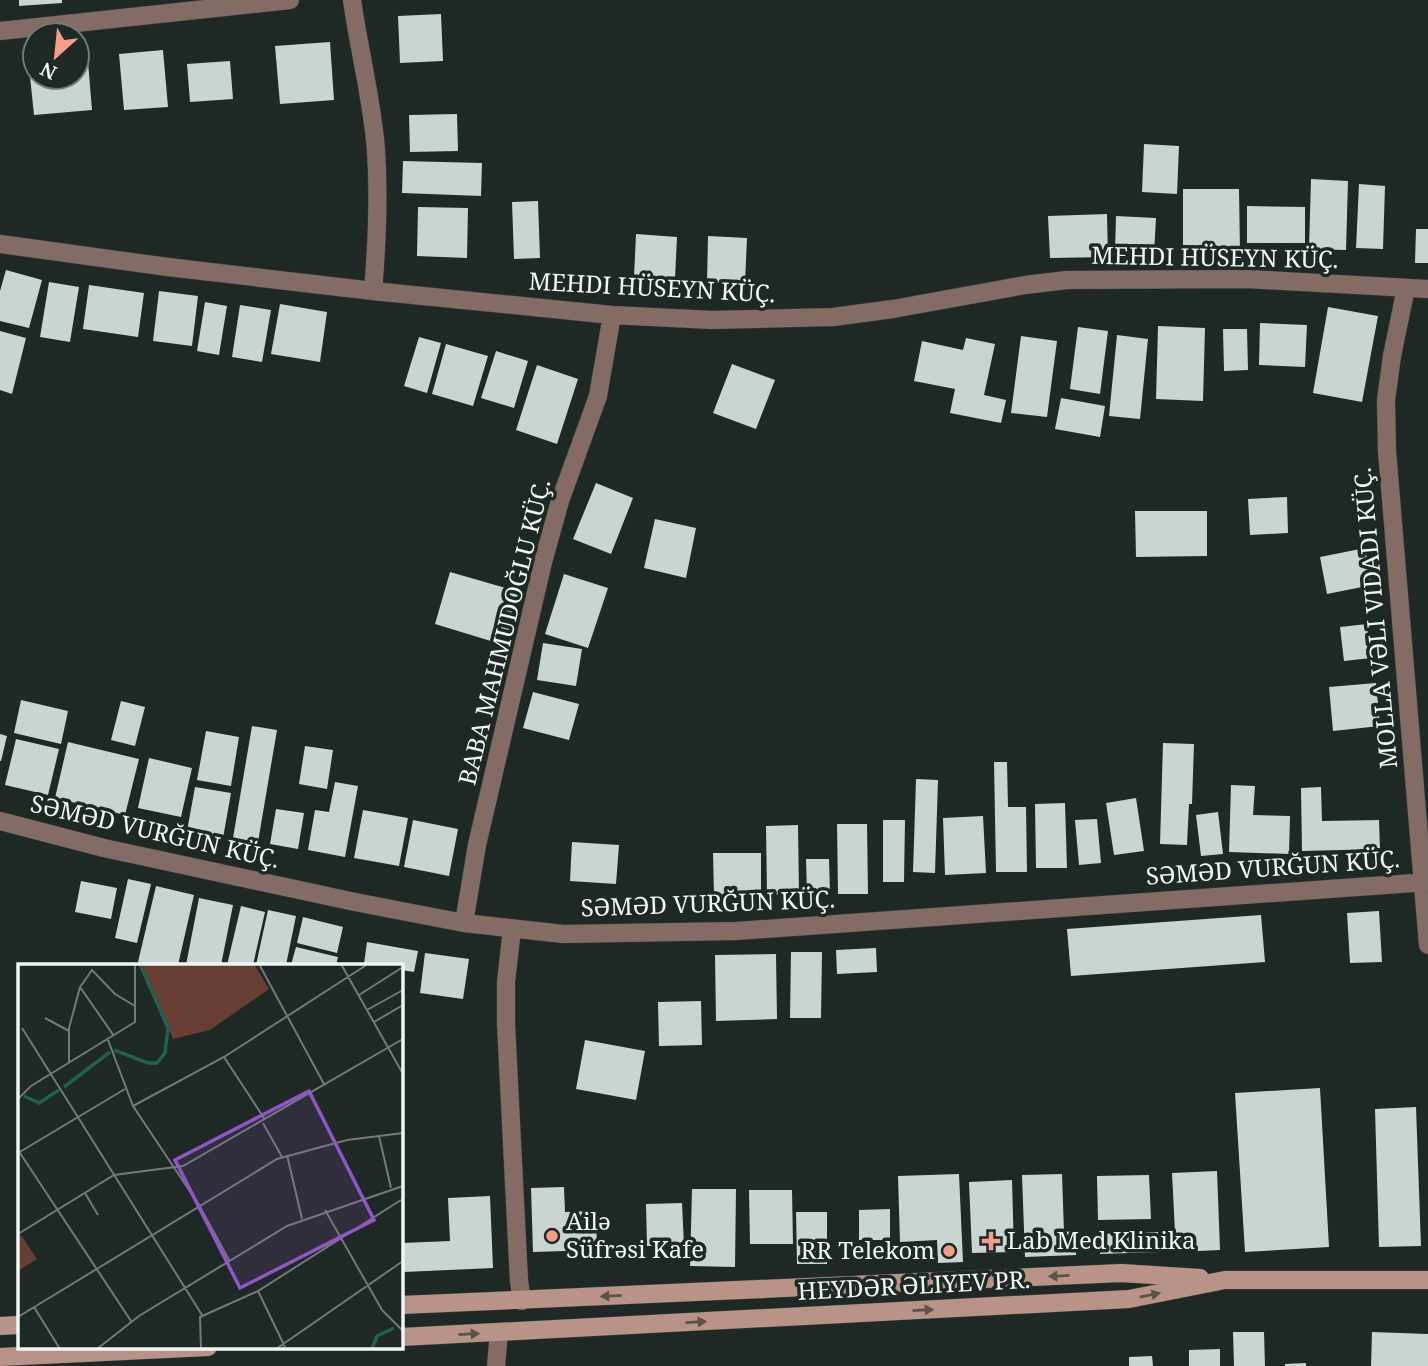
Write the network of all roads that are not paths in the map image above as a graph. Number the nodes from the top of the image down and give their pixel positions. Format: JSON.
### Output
{"nodes":[{"id":1,"x":290,"y":0,"type":"edge"},
{"id":2,"x":352,"y":0,"type":"edge"},
{"id":3,"x":0,"y":31,"type":"edge"},
{"id":4,"x":0,"y":244,"type":"edge"},
{"id":5,"x":1406,"y":288,"type":"junction"},
{"id":6,"x":1428,"y":289,"type":"edge"},
{"id":7,"x":373,"y":290,"type":"junction"},
{"id":8,"x":612,"y":315,"type":"junction"},
{"id":9,"x":0,"y":821,"type":"edge"},
{"id":10,"x":1425,"y":882,"type":"edge"},
{"id":11,"x":464,"y":923,"type":"junction"},
{"id":12,"x":512,"y":929,"type":"junction"},
{"id":13,"x":1428,"y":945,"type":"edge"},
{"id":14,"x":1225,"y":1280,"type":"junction"},
{"id":15,"x":1428,"y":1280,"type":"edge"},
{"id":16,"x":522,"y":1301,"type":"junction"},
{"id":17,"x":495,"y":1302,"type":"junction"},
{"id":18,"x":402,"y":1305,"type":"edge"},
{"id":19,"x":18,"y":1325,"type":"edge"},
{"id":20,"x":0,"y":1326,"type":"edge"},
{"id":21,"x":499,"y":1332,"type":"junction"},
{"id":22,"x":402,"y":1337,"type":"edge"},
{"id":23,"x":187,"y":1348,"type":"edge"},
{"id":24,"x":0,"y":1357,"type":"edge"},
{"id":25,"x":496,"y":1366,"type":"edge"}],
"edges":[{"from":1,"to":3,"type":"street"},
{"from":2,"to":7,"type":"street"},
{"from":4,"to":7,"type":"street","name":"MEHDI HÜSEYN KÜÇ."},
{"from":5,"to":6,"type":"street","name":"MEHDI HÜSEYN KÜÇ."},
{"from":5,"to":8,"type":"street","name":"MEHDI HÜSEYN KÜÇ."},
{"from":5,"to":10,"type":"street","name":"MOLLA VƏLI VIDADI KÜÇ."},
{"from":7,"to":8,"type":"street","name":"MEHDI HÜSEYN KÜÇ."},
{"from":8,"to":11,"type":"street","name":"BABA MAHMUDOĞLU KÜÇ."},
{"from":9,"to":11,"type":"street","name":"SƏMƏD VURĞUN KÜÇ."},
{"from":10,"to":12,"type":"street","name":"SƏMƏD VURĞUN KÜÇ."},
{"from":10,"to":13,"type":"street","name":"MOLLA VƏLI VIDADI KÜÇ."},
{"from":11,"to":12,"type":"street","name":"SƏMƏD VURĞUN KÜÇ."},
{"from":12,"to":16,"type":"street"},
{"from":14,"to":15,"type":"main road","name":"HEYDƏR ƏLIYEV PR."},
{"from":14,"to":16,"type":"main road","one_way":true},
{"from":21,"to":14,"type":"main road","name":"HEYDƏR ƏLIYEV PR.","one_way":true},
{"from":16,"to":17,"type":"main road"},
{"from":17,"to":18,"type":"main road"},
{"from":17,"to":21,"type":"main road"},
{"from":19,"to":20,"type":"main road"},
{"from":22,"to":21,"type":"main road","name":"HEYDƏR ƏLIYEV PR.","one_way":true},
{"from":21,"to":25,"type":"street"},
{"from":23,"to":24,"type":"main road"}]}
